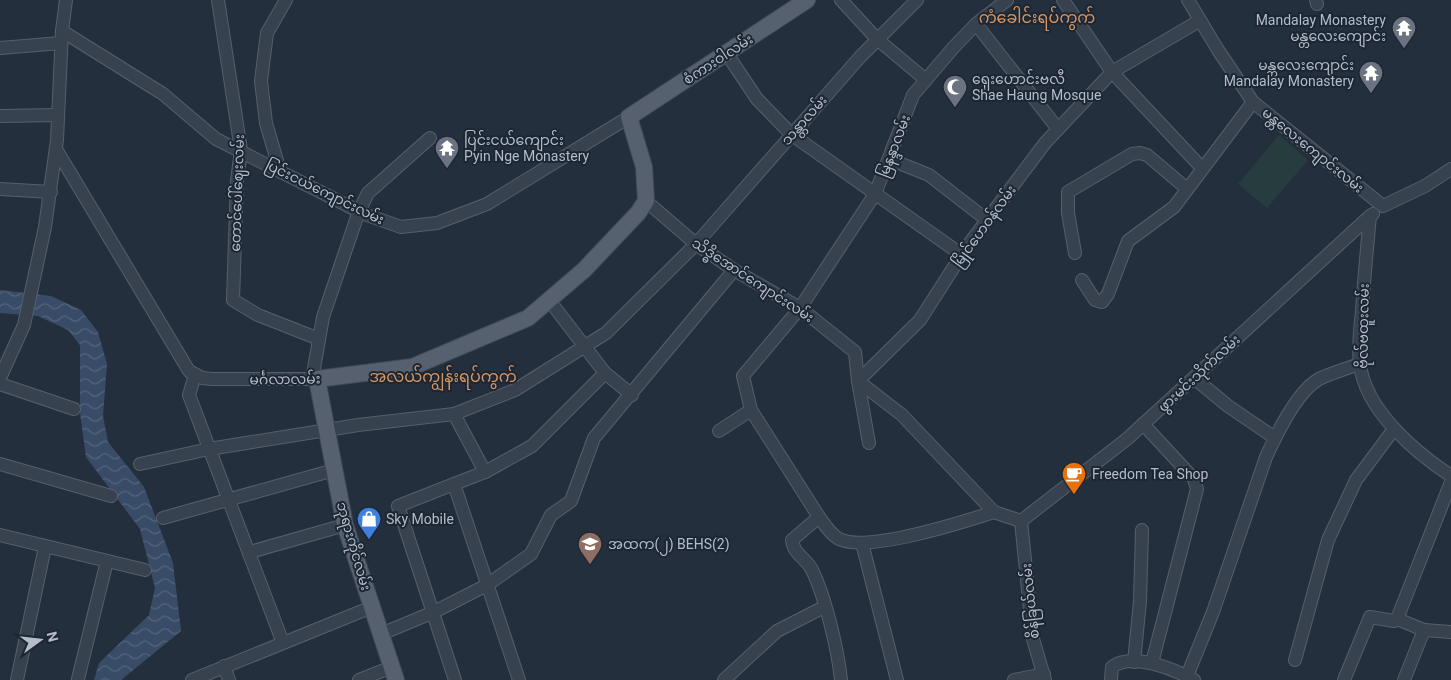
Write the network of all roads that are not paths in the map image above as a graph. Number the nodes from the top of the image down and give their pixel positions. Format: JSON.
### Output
{"nodes":[{"id":1,"x":66,"y":0,"type":"edge"},
{"id":2,"x":218,"y":0,"type":"edge"},
{"id":3,"x":286,"y":0,"type":"edge"},
{"id":4,"x":807,"y":0,"type":"edge"},
{"id":5,"x":840,"y":0,"type":"edge"},
{"id":6,"x":917,"y":0,"type":"edge"},
{"id":7,"x":1007,"y":0,"type":"edge"},
{"id":8,"x":1063,"y":0,"type":"edge"},
{"id":9,"x":1188,"y":0,"type":"edge"},
{"id":10,"x":1200,"y":21,"type":"junction"},
{"id":11,"x":976,"y":24,"type":"junction"},
{"id":12,"x":62,"y":37,"type":"junction"},
{"id":13,"x":877,"y":39,"type":"junction"},
{"id":14,"x":0,"y":48,"type":"edge"},
{"id":15,"x":727,"y":54,"type":"junction"},
{"id":16,"x":1112,"y":72,"type":"junction"},
{"id":17,"x":926,"y":80,"type":"junction"},
{"id":18,"x":1253,"y":102,"type":"junction"},
{"id":19,"x":58,"y":115,"type":"junction"},
{"id":20,"x":0,"y":116,"type":"edge"},
{"id":21,"x":628,"y":117,"type":"junction"},
{"id":22,"x":1058,"y":129,"type":"junction"},
{"id":23,"x":791,"y":134,"type":"junction"},
{"id":24,"x":430,"y":138,"type":"dead end"},
{"id":25,"x":56,"y":149,"type":"junction"},
{"id":26,"x":241,"y":150,"type":"junction"},
{"id":27,"x":889,"y":159,"type":"junction"},
{"id":28,"x":1202,"y":168,"type":"junction"},
{"id":29,"x":1451,"y":169,"type":"edge"},
{"id":30,"x":280,"y":171,"type":"junction"},
{"id":31,"x":1186,"y":188,"type":"junction"},
{"id":32,"x":0,"y":189,"type":"edge"},
{"id":33,"x":51,"y":192,"type":"junction"},
{"id":34,"x":875,"y":194,"type":"junction"},
{"id":35,"x":646,"y":201,"type":"junction"},
{"id":36,"x":1383,"y":206,"type":"junction"},
{"id":37,"x":359,"y":211,"type":"junction"},
{"id":38,"x":1370,"y":216,"type":"junction"},
{"id":39,"x":987,"y":220,"type":"junction"},
{"id":40,"x":696,"y":244,"type":"junction"},
{"id":41,"x":1075,"y":253,"type":"dead end"},
{"id":42,"x":962,"y":255,"type":"junction"},
{"id":43,"x":734,"y":270,"type":"junction"},
{"id":44,"x":1082,"y":280,"type":"dead end"},
{"id":45,"x":549,"y":300,"type":"junction"},
{"id":46,"x":800,"y":308,"type":"junction"},
{"id":47,"x":319,"y":339,"type":"junction"},
{"id":48,"x":584,"y":346,"type":"junction"},
{"id":49,"x":1360,"y":364,"type":"junction"},
{"id":50,"x":605,"y":373,"type":"junction"},
{"id":51,"x":195,"y":375,"type":"junction"},
{"id":52,"x":0,"y":378,"type":"edge"},
{"id":53,"x":1194,"y":378,"type":"junction"},
{"id":54,"x":314,"y":380,"type":"junction"},
{"id":55,"x":858,"y":382,"type":"junction"},
{"id":56,"x":0,"y":384,"type":"edge"},
{"id":57,"x":632,"y":395,"type":"junction"},
{"id":58,"x":74,"y":409,"type":"dead end"},
{"id":59,"x":751,"y":410,"type":"junction"},
{"id":60,"x":454,"y":414,"type":"junction"},
{"id":61,"x":1143,"y":424,"type":"junction"},
{"id":62,"x":1394,"y":429,"type":"junction"},
{"id":63,"x":327,"y":431,"type":"junction"},
{"id":64,"x":719,"y":431,"type":"dead end"},
{"id":65,"x":1275,"y":438,"type":"junction"},
{"id":66,"x":868,"y":443,"type":"dead end"},
{"id":67,"x":209,"y":449,"type":"junction"},
{"id":68,"x":0,"y":464,"type":"edge"},
{"id":69,"x":140,"y":464,"type":"dead end"},
{"id":70,"x":334,"y":470,"type":"junction"},
{"id":71,"x":485,"y":472,"type":"junction"},
{"id":72,"x":1451,"y":476,"type":"edge"},
{"id":73,"x":1451,"y":482,"type":"edge"},
{"id":74,"x":454,"y":484,"type":"junction"},
{"id":75,"x":111,"y":496,"type":"dead end"},
{"id":76,"x":230,"y":500,"type":"junction"},
{"id":77,"x":994,"y":512,"type":"junction"},
{"id":78,"x":819,"y":517,"type":"junction"},
{"id":79,"x":163,"y":518,"type":"dead end"},
{"id":80,"x":1022,"y":521,"type":"junction"},
{"id":81,"x":345,"y":525,"type":"junction"},
{"id":82,"x":1142,"y":530,"type":"dead end"},
{"id":83,"x":0,"y":535,"type":"edge"},
{"id":84,"x":862,"y":543,"type":"junction"},
{"id":85,"x":45,"y":547,"type":"junction"},
{"id":86,"x":250,"y":552,"type":"junction"},
{"id":87,"x":107,"y":561,"type":"junction"},
{"id":88,"x":145,"y":570,"type":"dead end"},
{"id":89,"x":487,"y":585,"type":"junction"},
{"id":90,"x":824,"y":607,"type":"junction"},
{"id":91,"x":372,"y":608,"type":"junction"},
{"id":92,"x":434,"y":612,"type":"junction"},
{"id":93,"x":1397,"y":619,"type":"junction"},
{"id":94,"x":1424,"y":630,"type":"junction"},
{"id":95,"x":1451,"y":632,"type":"edge"},
{"id":96,"x":380,"y":634,"type":"junction"},
{"id":97,"x":283,"y":643,"type":"junction"},
{"id":98,"x":1295,"y":660,"type":"dead end"},
{"id":99,"x":1134,"y":662,"type":"junction"},
{"id":100,"x":1152,"y":663,"type":"junction"},
{"id":101,"x":224,"y":666,"type":"junction"},
{"id":102,"x":394,"y":674,"type":"edge"},
{"id":103,"x":1044,"y":677,"type":"edge"},
{"id":104,"x":1190,"y":678,"type":"edge"},
{"id":105,"x":17,"y":680,"type":"edge"},
{"id":106,"x":78,"y":680,"type":"edge"},
{"id":107,"x":192,"y":680,"type":"edge"},
{"id":108,"x":229,"y":680,"type":"edge"},
{"id":109,"x":359,"y":680,"type":"edge"},
{"id":110,"x":455,"y":680,"type":"edge"},
{"id":111,"x":518,"y":680,"type":"edge"},
{"id":112,"x":724,"y":680,"type":"edge"},
{"id":113,"x":841,"y":680,"type":"edge"},
{"id":114,"x":897,"y":680,"type":"edge"},
{"id":115,"x":1014,"y":680,"type":"edge"},
{"id":116,"x":1111,"y":680,"type":"edge"},
{"id":117,"x":1344,"y":680,"type":"edge"},
{"id":118,"x":1404,"y":680,"type":"edge"}],
"edges":[{"from":1,"to":12,"type":"street"},
{"from":2,"to":26,"type":"street","name":"တောင်ပေါ်ဈေးလမ်း"},
{"from":3,"to":30,"type":"street"},
{"from":4,"to":15,"type":"main road","name":"စံကားဝါလမ်း"},
{"from":5,"to":13,"type":"street"},
{"from":6,"to":13,"type":"street","name":"သန္တာလမ်း"},
{"from":7,"to":11,"type":"street","name":"မြနန္ဒာလမ်း"},
{"from":8,"to":16,"type":"street"},
{"from":9,"to":10,"type":"street","name":"မန္တလေးကျောင်းလမ်း"},
{"from":10,"to":16,"type":"street","name":"မြိုင်ဟေဝန်လမ်း"},
{"from":10,"to":18,"type":"street","name":"မန္တလေးကျောင်းလမ်း"},
{"from":11,"to":17,"type":"street","name":"မြနန္ဒာလမ်း"},
{"from":11,"to":22,"type":"street"},
{"from":12,"to":14,"type":"street"},
{"from":12,"to":19,"type":"street"},
{"from":12,"to":26,"type":"street","name":"ပြင်းငယ်ကျောင်းလမ်း"},
{"from":13,"to":17,"type":"street"},
{"from":13,"to":23,"type":"street","name":"သန္တာလမ်း"},
{"from":15,"to":21,"type":"main road","name":"စံကားဝါလမ်း"},
{"from":15,"to":23,"type":"street"},
{"from":16,"to":22,"type":"street","name":"မြိုင်ဟေဝန်လမ်း"},
{"from":16,"to":28,"type":"street"},
{"from":17,"to":27,"type":"street","name":"မြနန္ဒာလမ်း"},
{"from":18,"to":28,"type":"street"},
{"from":18,"to":36,"type":"street","name":"မန္တလေးကျောင်းလမ်း"},
{"from":19,"to":20,"type":"street"},
{"from":19,"to":25,"type":"street"},
{"from":21,"to":35,"type":"main road"},
{"from":21,"to":37,"type":"street","name":"ပြင်းငယ်ကျောင်းလမ်း"},
{"from":22,"to":39,"type":"street","name":"မြိုင်ဟေဝန်လမ်း"},
{"from":23,"to":34,"type":"street"},
{"from":23,"to":40,"type":"street","name":"သန္တာလမ်း"},
{"from":24,"to":37,"type":"street"},
{"from":25,"to":33,"type":"street"},
{"from":25,"to":51,"type":"street"},
{"from":26,"to":30,"type":"street","name":"ပြင်းငယ်ကျောင်းလမ်း"},
{"from":26,"to":47,"type":"street","name":"တောင်ပေါ်ဈေးလမ်း"},
{"from":27,"to":34,"type":"street","name":"မြနန္ဒာလမ်း"},
{"from":27,"to":39,"type":"street"},
{"from":28,"to":31,"type":"street"},
{"from":29,"to":36,"type":"street"},
{"from":30,"to":37,"type":"street","name":"ပြင်းငယ်ကျောင်းလမ်း"},
{"from":31,"to":41,"type":"street"},
{"from":31,"to":44,"type":"street"},
{"from":32,"to":33,"type":"street"},
{"from":33,"to":52,"type":"street"},
{"from":34,"to":42,"type":"street"},
{"from":34,"to":46,"type":"street","name":"မြနန္ဒာလမ်း"},
{"from":35,"to":40,"type":"street","name":"သိဒ္ဓိအောင်ကျောင်းလမ်း"},
{"from":35,"to":45,"type":"main road","name":"မင်္ဂလာလမ်း"},
{"from":36,"to":38,"type":"street"},
{"from":37,"to":47,"type":"street"},
{"from":38,"to":49,"type":"street","name":"ဗိုလ်ဗထူးလမ်း"},
{"from":38,"to":53,"type":"street","name":"ဖွားမင်းသိုက်လမ်း"},
{"from":39,"to":42,"type":"street","name":"မြိုင်ဟေဝန်လမ်း"},
{"from":40,"to":43,"type":"street","name":"သိဒ္ဓိအောင်ကျောင်းလမ်း"},
{"from":40,"to":48,"type":"street","name":"သန္တာလမ်း"},
{"from":42,"to":55,"type":"street","name":"မြိုင်ဟေဝန်လမ်း"},
{"from":43,"to":46,"type":"street","name":"သိဒ္ဓိအောင်ကျောင်းလမ်း"},
{"from":43,"to":57,"type":"street"},
{"from":45,"to":48,"type":"street"},
{"from":45,"to":54,"type":"main road","name":"မင်္ဂလာလမ်း"},
{"from":46,"to":55,"type":"street","name":"သိဒ္ဓိအောင်ကျောင်းလမ်း"},
{"from":46,"to":59,"type":"street","name":"မြနန္ဒာလမ်း"},
{"from":47,"to":54,"type":"street"},
{"from":48,"to":50,"type":"street"},
{"from":48,"to":60,"type":"street","name":"သန္တာလမ်း"},
{"from":49,"to":62,"type":"street","name":"ဗိုလ်ဗထူးလမ်း"},
{"from":49,"to":65,"type":"street"},
{"from":50,"to":57,"type":"street"},
{"from":50,"to":71,"type":"street"},
{"from":51,"to":54,"type":"street","name":"မင်္ဂလာလမ်း"},
{"from":51,"to":67,"type":"street"},
{"from":53,"to":61,"type":"street","name":"ဖွားမင်းသိုက်လမ်း"},
{"from":53,"to":65,"type":"street"},
{"from":54,"to":63,"type":"main road","name":"ဘုရားကိုင်လမ်း"},
{"from":55,"to":66,"type":"street","name":"သိဒ္ဓိအောင်ကျောင်းလမ်း"},
{"from":55,"to":77,"type":"street"},
{"from":56,"to":58,"type":"street"},
{"from":57,"to":89,"type":"street"},
{"from":59,"to":64,"type":"street"},
{"from":59,"to":78,"type":"street"},
{"from":60,"to":63,"type":"street","name":"သန္တာလမ်း"},
{"from":60,"to":71,"type":"street"},
{"from":61,"to":80,"type":"street","name":"ဖွားမင်းသိုက်လမ်း"},
{"from":61,"to":100,"type":"street"},
{"from":62,"to":72,"type":"street","name":"ဗိုလ်ဗထူးလမ်း"},
{"from":62,"to":98,"type":"street"},
{"from":63,"to":67,"type":"street","name":"သန္တာလမ်း"},
{"from":63,"to":70,"type":"main road","name":"ဘုရားကိုင်လမ်း"},
{"from":65,"to":104,"type":"street"},
{"from":67,"to":69,"type":"street","name":"သန္တာလမ်း"},
{"from":67,"to":76,"type":"street"},
{"from":68,"to":75,"type":"street"},
{"from":70,"to":76,"type":"street"},
{"from":70,"to":81,"type":"main road","name":"ဘုရားကိုင်လမ်း"},
{"from":71,"to":74,"type":"street"},
{"from":73,"to":93,"type":"street"},
{"from":74,"to":89,"type":"street"},
{"from":74,"to":92,"type":"street"},
{"from":76,"to":79,"type":"street"},
{"from":76,"to":86,"type":"street"},
{"from":77,"to":80,"type":"street"},
{"from":77,"to":84,"type":"street"},
{"from":78,"to":84,"type":"street"},
{"from":78,"to":90,"type":"street"},
{"from":80,"to":103,"type":"street","name":"စိန်ခြယ်လမ်း"},
{"from":81,"to":86,"type":"street"},
{"from":81,"to":91,"type":"main road","name":"ဘုရားကိုင်လမ်း"},
{"from":82,"to":99,"type":"street"},
{"from":83,"to":85,"type":"street"},
{"from":84,"to":114,"type":"street"},
{"from":85,"to":87,"type":"street"},
{"from":85,"to":105,"type":"street"},
{"from":86,"to":97,"type":"street"},
{"from":87,"to":88,"type":"street"},
{"from":87,"to":106,"type":"street"},
{"from":89,"to":92,"type":"street"},
{"from":89,"to":111,"type":"street"},
{"from":90,"to":112,"type":"street"},
{"from":90,"to":113,"type":"street"},
{"from":91,"to":96,"type":"main road","name":"ဘုရားကိုင်လမ်း"},
{"from":91,"to":97,"type":"street"},
{"from":92,"to":96,"type":"street"},
{"from":92,"to":110,"type":"street"},
{"from":93,"to":94,"type":"street"},
{"from":93,"to":117,"type":"street"},
{"from":94,"to":95,"type":"street"},
{"from":94,"to":118,"type":"street"},
{"from":96,"to":102,"type":"main road","name":"ဘုရားကိုင်လမ်း"},
{"from":97,"to":101,"type":"street"},
{"from":99,"to":100,"type":"street"},
{"from":99,"to":116,"type":"street"},
{"from":100,"to":104,"type":"street"},
{"from":101,"to":107,"type":"street"},
{"from":101,"to":108,"type":"street"},
{"from":102,"to":109,"type":"street"},
{"from":103,"to":115,"type":"street"}]}
